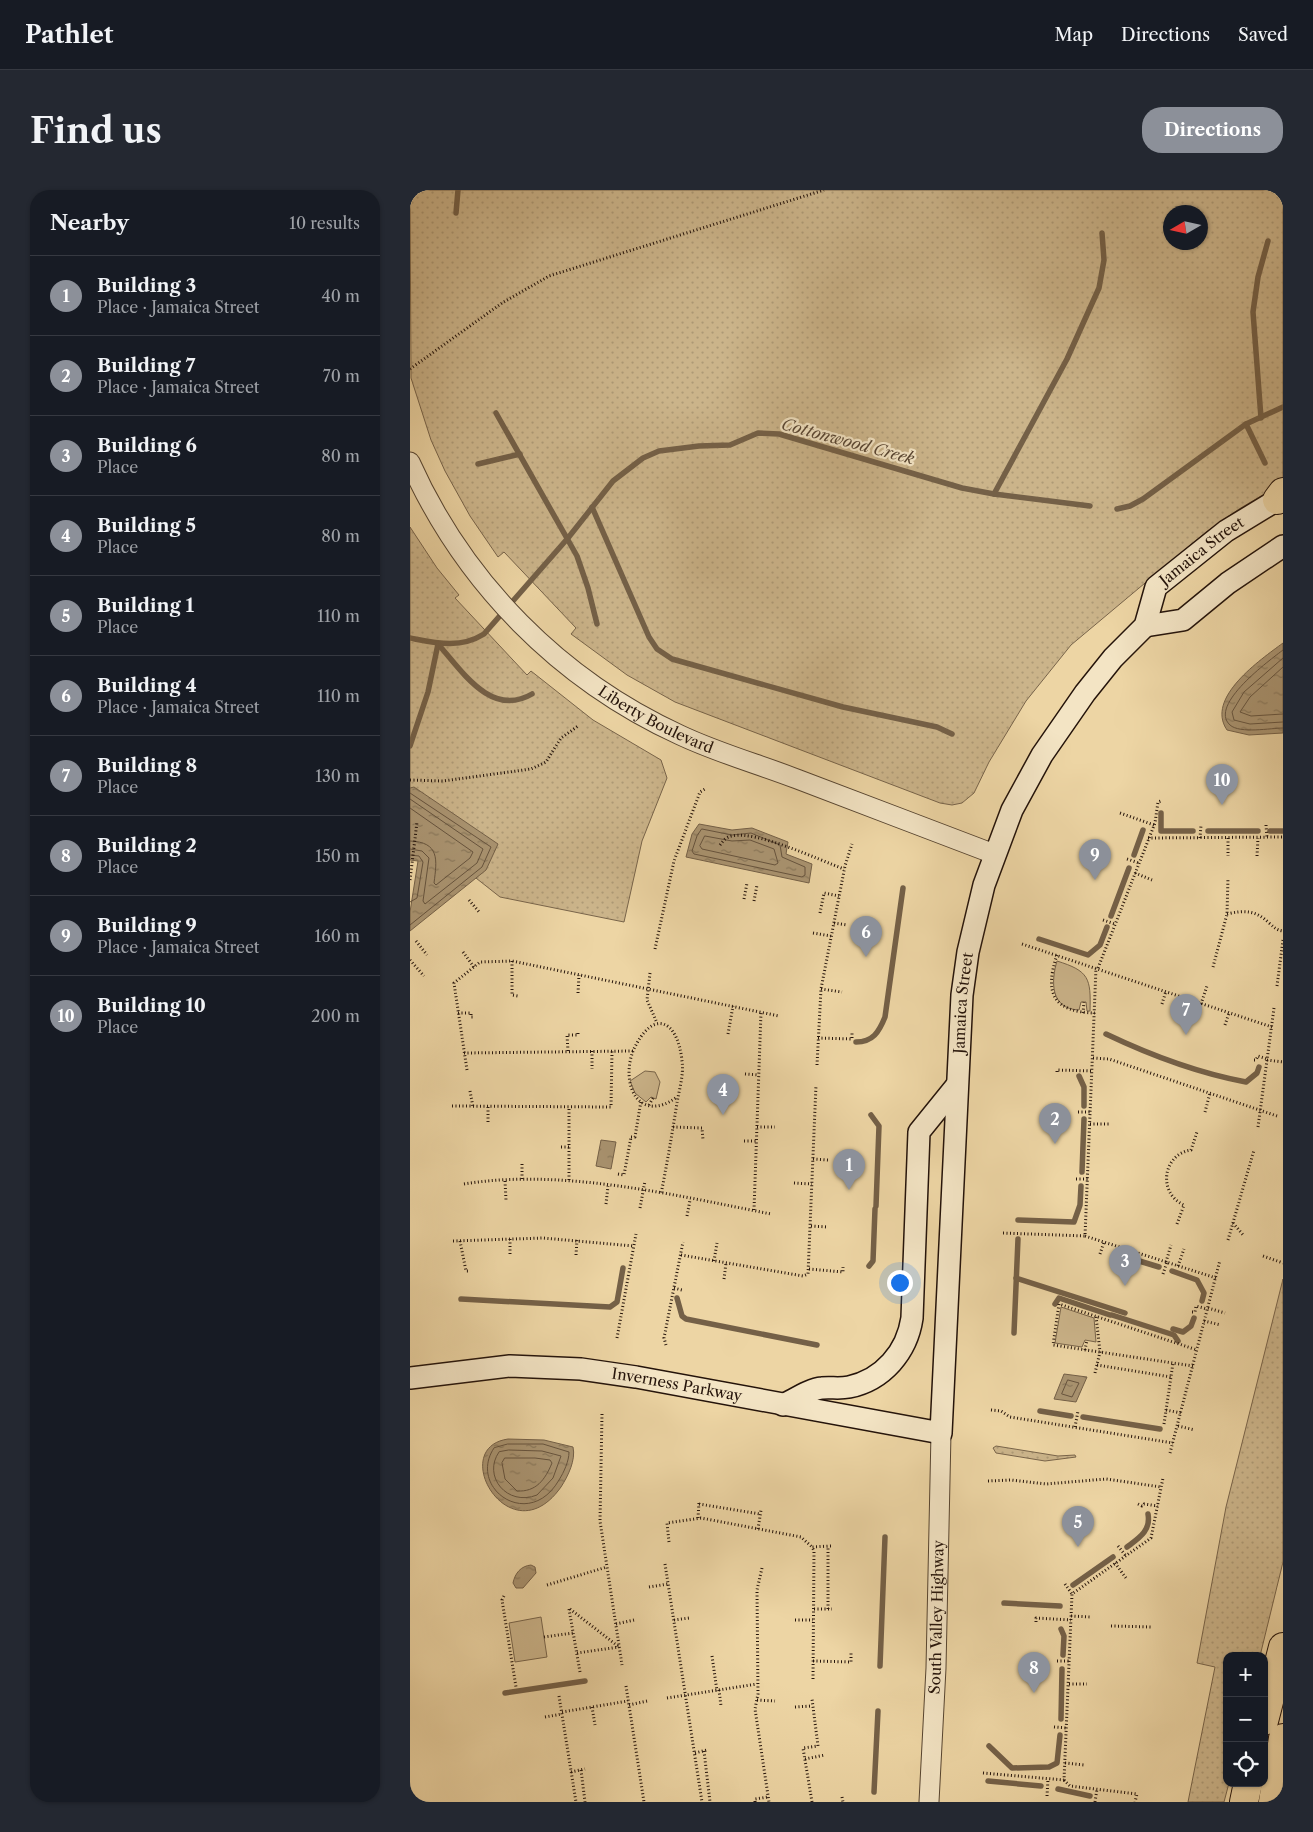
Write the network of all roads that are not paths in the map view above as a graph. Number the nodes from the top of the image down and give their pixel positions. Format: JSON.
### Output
{"nodes":[{"id":1,"x":410,"y":462,"type":"edge"},
{"id":2,"x":1281,"y":497,"type":"edge"},
{"id":3,"x":1283,"y":546,"type":"edge"},
{"id":4,"x":1145,"y":626,"type":"junction"},
{"id":5,"x":994,"y":854,"type":"junction"},
{"id":6,"x":957,"y":1085,"type":"junction"},
{"id":7,"x":410,"y":1378,"type":"edge"},
{"id":8,"x":783,"y":1405,"type":"junction"},
{"id":9,"x":941,"y":1433,"type":"junction"},
{"id":10,"x":1283,"y":1647,"type":"edge"},
{"id":11,"x":1268,"y":1705,"type":"edge"},
{"id":12,"x":1283,"y":1738,"type":"edge"},
{"id":13,"x":1247,"y":1787,"type":"edge"},
{"id":14,"x":929,"y":1802,"type":"edge"},
{"id":15,"x":1244,"y":1802,"type":"edge"},
{"id":16,"x":1273,"y":1802,"type":"edge"}],
"edges":[{"from":1,"to":5,"type":"street","name":"Liberty Boulevard"},
{"from":2,"to":4,"type":"main road","name":"Jamaica Street"},
{"from":3,"to":4,"type":"main road"},
{"from":4,"to":5,"type":"main road","name":"Jamaica Street"},
{"from":5,"to":6,"type":"main road","name":"Jamaica Street"},
{"from":6,"to":8,"type":"main road"},
{"from":6,"to":9,"type":"main road","name":"Jamaica Street"},
{"from":7,"to":8,"type":"main road","name":"Inverness Parkway"},
{"from":8,"to":9,"type":"main road","name":"Inverness Parkway"},
{"from":9,"to":14,"type":"street","name":"South Valley Highway"},
{"from":10,"to":11,"type":"highway"},
{"from":12,"to":16,"type":"highway"},
{"from":13,"to":15,"type":"highway"}]}
